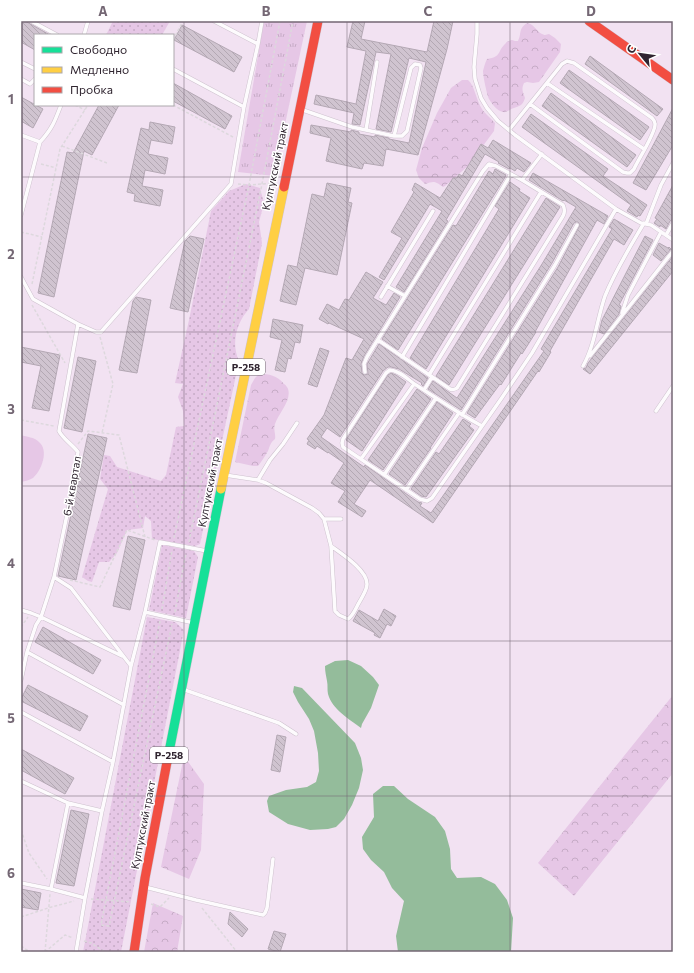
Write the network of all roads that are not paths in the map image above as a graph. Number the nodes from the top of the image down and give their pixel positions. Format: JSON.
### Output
{"nodes":[{"id":1,"x":31,"y":21,"type":"edge"},
{"id":2,"x":88,"y":21,"type":"edge"},
{"id":3,"x":214,"y":21,"type":"edge"},
{"id":4,"x":262,"y":21,"type":"edge"},
{"id":5,"x":318,"y":21,"type":"edge"},
{"id":6,"x":477,"y":21,"type":"edge"},
{"id":7,"x":589,"y":21,"type":"edge"},
{"id":8,"x":55,"y":34,"type":"edge"},
{"id":9,"x":84,"y":34,"type":"edge"},
{"id":10,"x":258,"y":44,"type":"junction"},
{"id":11,"x":21,"y":62,"type":"edge"},
{"id":12,"x":377,"y":62,"type":"dead end"},
{"id":13,"x":34,"y":68,"type":"edge"},
{"id":14,"x":174,"y":70,"type":"edge"},
{"id":15,"x":21,"y":79,"type":"edge"},
{"id":16,"x":34,"y":80,"type":"edge"},
{"id":17,"x":673,"y":80,"type":"edge"},
{"id":18,"x":547,"y":83,"type":"junction"},
{"id":19,"x":530,"y":104,"type":"junction"},
{"id":20,"x":61,"y":106,"type":"edge"},
{"id":21,"x":244,"y":107,"type":"junction"},
{"id":22,"x":299,"y":109,"type":"junction"},
{"id":23,"x":366,"y":130,"type":"junction"},
{"id":24,"x":510,"y":130,"type":"junction"},
{"id":25,"x":21,"y":136,"type":"edge"},
{"id":26,"x":394,"y":136,"type":"junction"},
{"id":27,"x":40,"y":142,"type":"junction"},
{"id":28,"x":644,"y":149,"type":"junction"},
{"id":29,"x":542,"y":154,"type":"junction"},
{"id":30,"x":673,"y":163,"type":"edge"},
{"id":31,"x":511,"y":174,"type":"junction"},
{"id":32,"x":522,"y":180,"type":"junction"},
{"id":33,"x":542,"y":192,"type":"junction"},
{"id":34,"x":616,"y":209,"type":"junction"},
{"id":35,"x":433,"y":211,"type":"dead end"},
{"id":36,"x":21,"y":215,"type":"edge"},
{"id":37,"x":673,"y":223,"type":"edge"},
{"id":38,"x":645,"y":224,"type":"junction"},
{"id":39,"x":578,"y":226,"type":"dead end"},
{"id":40,"x":661,"y":232,"type":"junction"},
{"id":41,"x":666,"y":235,"type":"junction"},
{"id":42,"x":673,"y":240,"type":"edge"},
{"id":43,"x":673,"y":251,"type":"edge"},
{"id":44,"x":21,"y":277,"type":"edge"},
{"id":45,"x":387,"y":286,"type":"junction"},
{"id":46,"x":405,"y":296,"type":"junction"},
{"id":47,"x":381,"y":297,"type":"dead end"},
{"id":48,"x":621,"y":316,"type":"junction"},
{"id":49,"x":78,"y":324,"type":"junction"},
{"id":50,"x":378,"y":340,"type":"junction"},
{"id":51,"x":402,"y":356,"type":"junction"},
{"id":52,"x":587,"y":360,"type":"junction"},
{"id":53,"x":583,"y":366,"type":"dead end"},
{"id":54,"x":365,"y":372,"type":"dead end"},
{"id":55,"x":430,"y":376,"type":"junction"},
{"id":56,"x":414,"y":384,"type":"junction"},
{"id":57,"x":673,"y":386,"type":"edge"},
{"id":58,"x":424,"y":390,"type":"junction"},
{"id":59,"x":436,"y":398,"type":"junction"},
{"id":60,"x":656,"y":411,"type":"dead end"},
{"id":61,"x":461,"y":414,"type":"junction"},
{"id":62,"x":297,"y":423,"type":"dead end"},
{"id":63,"x":482,"y":426,"type":"junction"},
{"id":64,"x":361,"y":459,"type":"junction"},
{"id":65,"x":224,"y":474,"type":"junction"},
{"id":66,"x":384,"y":475,"type":"junction"},
{"id":67,"x":258,"y":480,"type":"junction"},
{"id":68,"x":406,"y":490,"type":"junction"},
{"id":69,"x":324,"y":519,"type":"junction"},
{"id":70,"x":341,"y":519,"type":"dead end"},
{"id":71,"x":331,"y":546,"type":"junction"},
{"id":72,"x":209,"y":551,"type":"junction"},
{"id":73,"x":54,"y":577,"type":"junction"},
{"id":74,"x":21,"y":610,"type":"edge"},
{"id":75,"x":145,"y":612,"type":"junction"},
{"id":76,"x":41,"y":617,"type":"junction"},
{"id":77,"x":195,"y":623,"type":"junction"},
{"id":78,"x":27,"y":652,"type":"junction"},
{"id":79,"x":123,"y":656,"type":"junction"},
{"id":80,"x":131,"y":666,"type":"junction"},
{"id":81,"x":21,"y":680,"type":"edge"},
{"id":82,"x":181,"y":688,"type":"junction"},
{"id":83,"x":124,"y":704,"type":"junction"},
{"id":84,"x":21,"y":712,"type":"edge"},
{"id":85,"x":296,"y":734,"type":"dead end"},
{"id":86,"x":113,"y":762,"type":"junction"},
{"id":87,"x":21,"y":781,"type":"edge"},
{"id":88,"x":68,"y":803,"type":"junction"},
{"id":89,"x":102,"y":811,"type":"junction"},
{"id":90,"x":273,"y":859,"type":"dead end"},
{"id":91,"x":21,"y":883,"type":"edge"},
{"id":92,"x":144,"y":886,"type":"junction"},
{"id":93,"x":51,"y":887,"type":"junction"},
{"id":94,"x":85,"y":898,"type":"junction"},
{"id":95,"x":76,"y":952,"type":"edge"},
{"id":96,"x":134,"y":952,"type":"edge"}],
"edges":[{"from":1,"to":8,"type":"lane"},
{"from":2,"to":9,"type":"lane"},
{"from":3,"to":10,"type":"lane"},
{"from":4,"to":10,"type":"lane"},
{"from":5,"to":22,"type":"main road","name":"Култукский тракт","number":"Р-258"},
{"from":6,"to":24,"type":"lane"},
{"from":7,"to":17,"type":"main road"},
{"from":10,"to":21,"type":"lane"},
{"from":11,"to":13,"type":"lane"},
{"from":12,"to":23,"type":"lane"},
{"from":14,"to":21,"type":"lane"},
{"from":15,"to":16,"type":"lane"},
{"from":18,"to":19,"type":"lane"},
{"from":18,"to":28,"type":"lane"},
{"from":18,"to":28,"type":"lane"},
{"from":19,"to":24,"type":"lane"},
{"from":19,"to":28,"type":"lane"},
{"from":20,"to":27,"type":"lane"},
{"from":21,"to":49,"type":"lane"},
{"from":22,"to":23,"type":"lane"},
{"from":22,"to":65,"type":"main road","name":"Култукский тракт","number":"Р-258"},
{"from":23,"to":26,"type":"lane"},
{"from":24,"to":29,"type":"lane"},
{"from":25,"to":27,"type":"lane"},
{"from":26,"to":26,"type":"lane"},
{"from":27,"to":36,"type":"lane"},
{"from":29,"to":32,"type":"lane"},
{"from":29,"to":34,"type":"lane"},
{"from":30,"to":38,"type":"lane"},
{"from":31,"to":32,"type":"lane"},
{"from":31,"to":46,"type":"lane"},
{"from":31,"to":51,"type":"lane"},
{"from":32,"to":33,"type":"lane"},
{"from":33,"to":55,"type":"lane"},
{"from":33,"to":55,"type":"lane"},
{"from":34,"to":38,"type":"lane"},
{"from":34,"to":63,"type":"lane"},
{"from":35,"to":45,"type":"lane"},
{"from":37,"to":41,"type":"lane"},
{"from":38,"to":40,"type":"lane"},
{"from":38,"to":52,"type":"lane"},
{"from":39,"to":61,"type":"lane"},
{"from":40,"to":41,"type":"lane"},
{"from":40,"to":48,"type":"lane"},
{"from":41,"to":42,"type":"lane"},
{"from":43,"to":48,"type":"lane"},
{"from":44,"to":49,"type":"lane"},
{"from":45,"to":46,"type":"lane"},
{"from":45,"to":47,"type":"lane"},
{"from":46,"to":50,"type":"lane"},
{"from":48,"to":52,"type":"lane"},
{"from":49,"to":73,"type":"lane","name":"6-й квартал"},
{"from":50,"to":51,"type":"lane"},
{"from":50,"to":54,"type":"lane"},
{"from":51,"to":55,"type":"lane"},
{"from":52,"to":53,"type":"lane"},
{"from":55,"to":58,"type":"lane"},
{"from":56,"to":58,"type":"lane"},
{"from":56,"to":64,"type":"lane"},
{"from":56,"to":64,"type":"lane"},
{"from":57,"to":60,"type":"lane"},
{"from":58,"to":59,"type":"lane"},
{"from":59,"to":61,"type":"lane"},
{"from":59,"to":66,"type":"lane"},
{"from":61,"to":63,"type":"lane"},
{"from":61,"to":68,"type":"lane"},
{"from":62,"to":67,"type":"lane"},
{"from":63,"to":68,"type":"lane"},
{"from":64,"to":66,"type":"lane"},
{"from":65,"to":67,"type":"lane"},
{"from":65,"to":72,"type":"main road","name":"Култукский тракт","number":"Р-258"},
{"from":66,"to":68,"type":"lane"},
{"from":67,"to":69,"type":"lane"},
{"from":69,"to":70,"type":"lane"},
{"from":69,"to":71,"type":"lane"},
{"from":71,"to":71,"type":"lane"},
{"from":72,"to":75,"type":"lane"},
{"from":72,"to":77,"type":"main road","name":"Култукский тракт","number":"Р-258"},
{"from":73,"to":76,"type":"lane","name":"6-й квартал"},
{"from":73,"to":79,"type":"lane"},
{"from":74,"to":76,"type":"lane"},
{"from":75,"to":77,"type":"lane"},
{"from":75,"to":80,"type":"lane"},
{"from":76,"to":78,"type":"lane","name":"6-й квартал"},
{"from":76,"to":79,"type":"lane"},
{"from":77,"to":82,"type":"main road","name":"Култукский тракт","number":"Р-258"},
{"from":78,"to":81,"type":"lane","name":"6-й квартал"},
{"from":78,"to":83,"type":"lane"},
{"from":79,"to":80,"type":"lane"},
{"from":80,"to":83,"type":"lane"},
{"from":82,"to":85,"type":"lane"},
{"from":82,"to":92,"type":"main road","name":"Култукский тракт","number":"Р-258"},
{"from":83,"to":86,"type":"lane"},
{"from":84,"to":86,"type":"lane"},
{"from":86,"to":89,"type":"lane"},
{"from":87,"to":88,"type":"lane"},
{"from":88,"to":89,"type":"lane"},
{"from":88,"to":93,"type":"lane"},
{"from":89,"to":94,"type":"lane"},
{"from":90,"to":92,"type":"lane"},
{"from":91,"to":93,"type":"lane"},
{"from":92,"to":96,"type":"main road","name":"Култукский тракт","number":"Р-258"},
{"from":93,"to":94,"type":"lane"},
{"from":94,"to":95,"type":"lane"}]}
